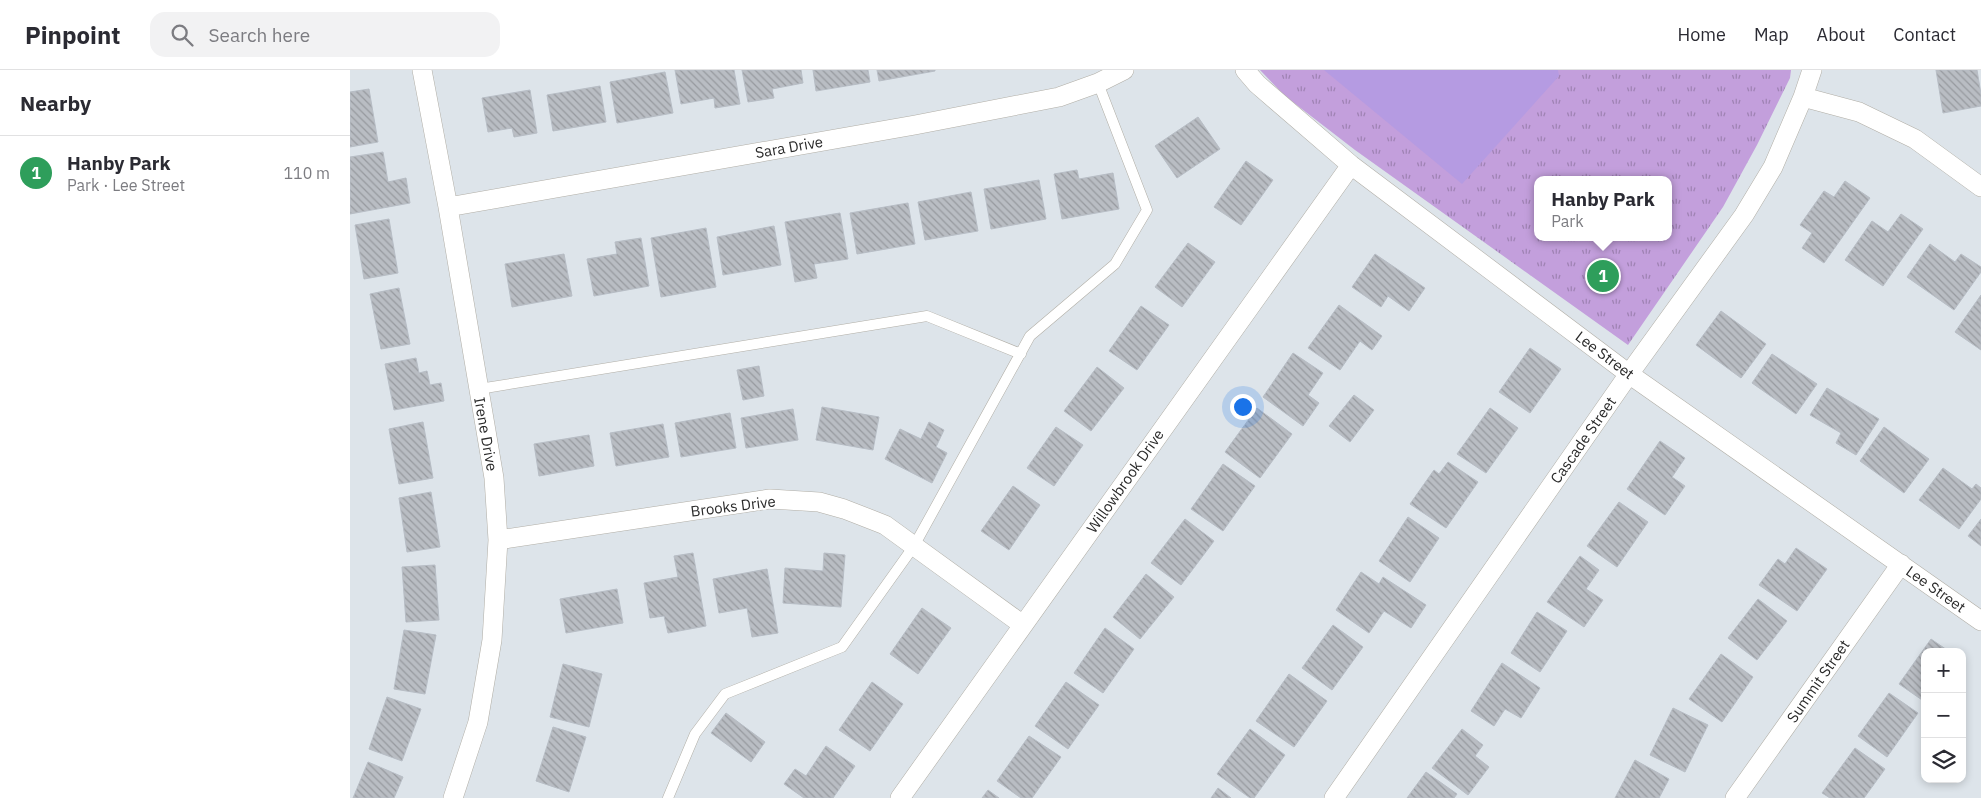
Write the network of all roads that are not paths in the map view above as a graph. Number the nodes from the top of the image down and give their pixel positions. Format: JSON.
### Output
{"nodes":[{"id":1,"x":422,"y":70,"type":"edge"},
{"id":2,"x":1124,"y":70,"type":"edge"},
{"id":3,"x":1245,"y":70,"type":"edge"},
{"id":4,"x":1812,"y":70,"type":"edge"},
{"id":5,"x":1098,"y":84,"type":"junction"},
{"id":6,"x":1803,"y":97,"type":"junction"},
{"id":7,"x":1351,"y":164,"type":"junction"},
{"id":8,"x":1981,"y":187,"type":"edge"},
{"id":9,"x":448,"y":207,"type":"junction"},
{"id":10,"x":1020,"y":354,"type":"junction"},
{"id":11,"x":1630,"y":374,"type":"junction"},
{"id":12,"x":479,"y":389,"type":"junction"},
{"id":13,"x":498,"y":540,"type":"junction"},
{"id":14,"x":914,"y":546,"type":"junction"},
{"id":15,"x":1901,"y":564,"type":"junction"},
{"id":16,"x":1981,"y":620,"type":"edge"},
{"id":17,"x":1023,"y":625,"type":"junction"},
{"id":18,"x":452,"y":798,"type":"edge"},
{"id":19,"x":668,"y":798,"type":"edge"},
{"id":20,"x":900,"y":798,"type":"edge"},
{"id":21,"x":1334,"y":798,"type":"edge"},
{"id":22,"x":1735,"y":798,"type":"edge"}],
"edges":[{"from":1,"to":9,"type":"street","name":"Irene Drive"},
{"from":2,"to":5,"type":"street","name":"Sara Drive"},
{"from":3,"to":7,"type":"street","name":"Lee Street"},
{"from":4,"to":6,"type":"street","name":"Cascade Street"},
{"from":5,"to":9,"type":"street","name":"Sara Drive"},
{"from":5,"to":10,"type":"lane"},
{"from":6,"to":8,"type":"street"},
{"from":6,"to":11,"type":"street","name":"Cascade Street"},
{"from":7,"to":11,"type":"street","name":"Lee Street"},
{"from":7,"to":17,"type":"street","name":"Willowbrook Drive"},
{"from":9,"to":12,"type":"street","name":"Irene Drive"},
{"from":10,"to":12,"type":"lane"},
{"from":10,"to":14,"type":"lane"},
{"from":11,"to":15,"type":"street","name":"Lee Street"},
{"from":11,"to":21,"type":"street","name":"Cascade Street"},
{"from":12,"to":13,"type":"street","name":"Irene Drive"},
{"from":13,"to":14,"type":"street","name":"Brooks Drive"},
{"from":13,"to":18,"type":"street","name":"Irene Drive"},
{"from":14,"to":17,"type":"street","name":"Brooks Drive"},
{"from":14,"to":19,"type":"lane"},
{"from":15,"to":16,"type":"street","name":"Lee Street"},
{"from":15,"to":22,"type":"street","name":"Summit Street"},
{"from":17,"to":20,"type":"street","name":"Willowbrook Drive"}]}
